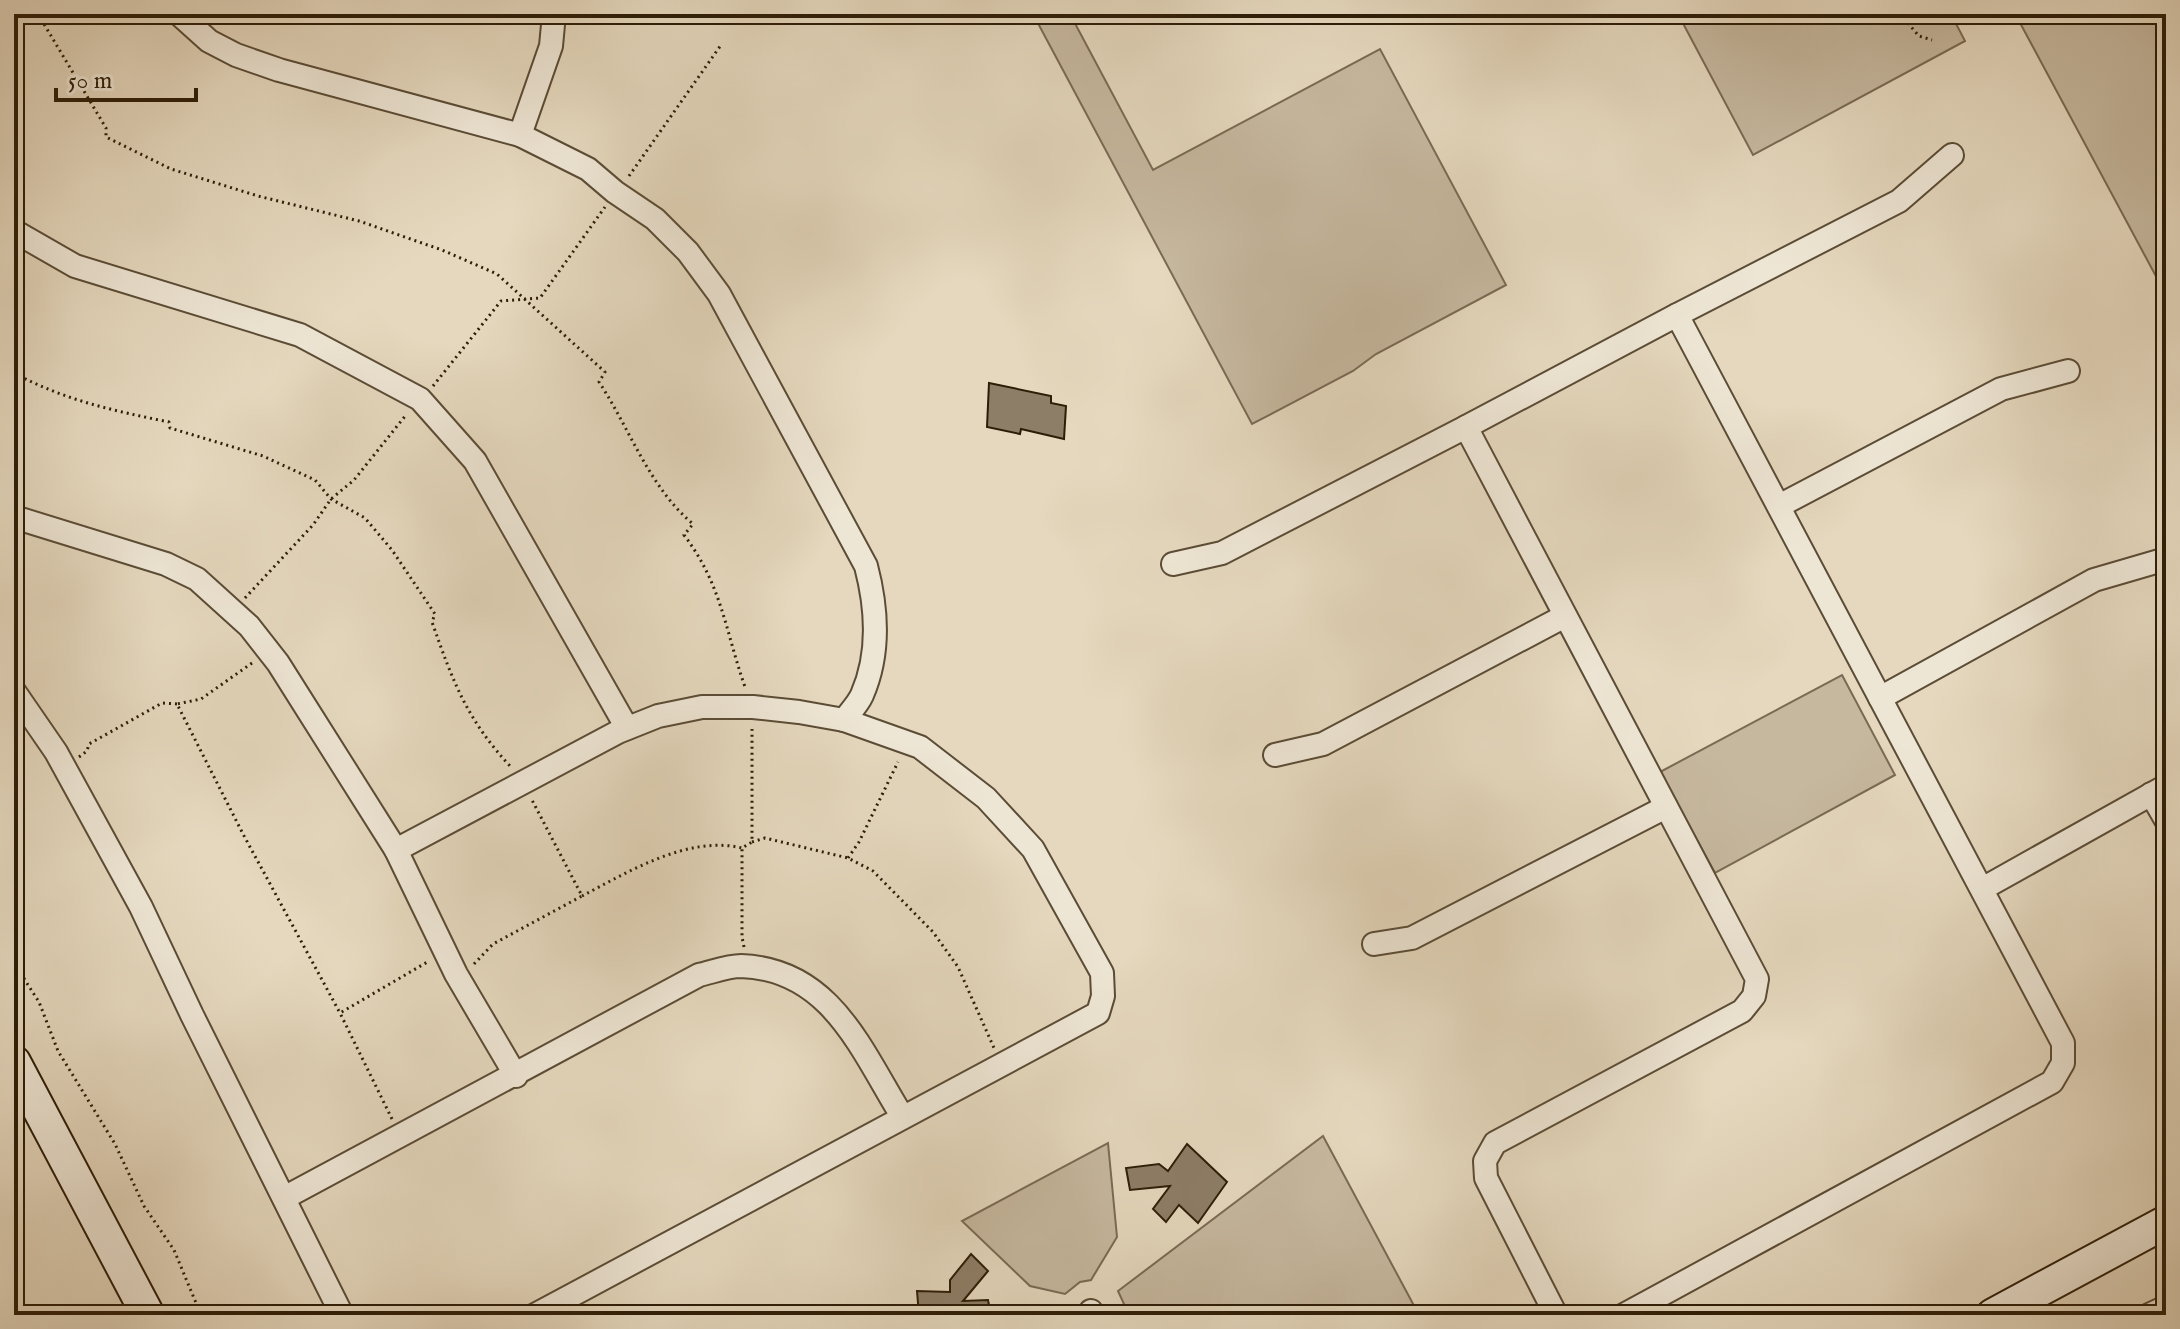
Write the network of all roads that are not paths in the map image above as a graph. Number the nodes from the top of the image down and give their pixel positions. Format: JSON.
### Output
{"nodes":[{"id":1,"x":179,"y":14,"type":"edge"},
{"id":2,"x":554,"y":14,"type":"edge"},
{"id":3,"x":520,"y":135,"type":"junction"},
{"id":4,"x":1952,"y":155,"type":"dead end"},
{"id":5,"x":14,"y":231,"type":"edge"},
{"id":6,"x":1677,"y":315,"type":"junction"},
{"id":7,"x":2068,"y":371,"type":"dead end"},
{"id":8,"x":1466,"y":427,"type":"junction"},
{"id":9,"x":1779,"y":506,"type":"junction"},
{"id":10,"x":14,"y":517,"type":"edge"},
{"id":11,"x":2166,"y":559,"type":"edge"},
{"id":12,"x":1173,"y":564,"type":"dead end"},
{"id":13,"x":1565,"y":616,"type":"junction"},
{"id":14,"x":14,"y":691,"type":"edge"},
{"id":15,"x":1880,"y":698,"type":"junction"},
{"id":16,"x":844,"y":720,"type":"junction"},
{"id":17,"x":627,"y":728,"type":"junction"},
{"id":18,"x":1275,"y":755,"type":"dead end"},
{"id":19,"x":2159,"y":790,"type":"edge"},
{"id":20,"x":1666,"y":807,"type":"junction"},
{"id":21,"x":2166,"y":820,"type":"edge"},
{"id":22,"x":396,"y":850,"type":"junction"},
{"id":23,"x":1982,"y":889,"type":"junction"},
{"id":24,"x":1374,"y":944,"type":"dead end"},
{"id":25,"x":14,"y":1062,"type":"edge"},
{"id":26,"x":516,"y":1076,"type":"junction"},
{"id":27,"x":902,"y":1116,"type":"junction"},
{"id":28,"x":284,"y":1198,"type":"junction"},
{"id":29,"x":2166,"y":1222,"type":"edge"},
{"id":30,"x":2166,"y":1307,"type":"edge"},
{"id":31,"x":148,"y":1315,"type":"edge"},
{"id":32,"x":342,"y":1315,"type":"edge"},
{"id":33,"x":535,"y":1315,"type":"edge"},
{"id":34,"x":1556,"y":1315,"type":"edge"},
{"id":35,"x":1624,"y":1315,"type":"edge"},
{"id":36,"x":1993,"y":1315,"type":"edge"},
{"id":37,"x":2149,"y":1315,"type":"edge"}],
"edges":[{"from":1,"to":3,"type":"street"},
{"from":2,"to":3,"type":"street"},
{"from":3,"to":16,"type":"street"},
{"from":4,"to":6,"type":"street"},
{"from":5,"to":17,"type":"street"},
{"from":6,"to":8,"type":"street"},
{"from":6,"to":9,"type":"street"},
{"from":7,"to":9,"type":"street"},
{"from":8,"to":12,"type":"street"},
{"from":8,"to":13,"type":"street"},
{"from":9,"to":15,"type":"street"},
{"from":10,"to":22,"type":"street"},
{"from":11,"to":15,"type":"street"},
{"from":13,"to":18,"type":"street"},
{"from":13,"to":20,"type":"street"},
{"from":14,"to":28,"type":"street"},
{"from":15,"to":23,"type":"street"},
{"from":16,"to":17,"type":"street"},
{"from":16,"to":27,"type":"street"},
{"from":17,"to":22,"type":"street"},
{"from":19,"to":21,"type":"street"},
{"from":19,"to":23,"type":"street"},
{"from":20,"to":24,"type":"street"},
{"from":20,"to":34,"type":"street"},
{"from":22,"to":26,"type":"street"},
{"from":23,"to":35,"type":"street"},
{"from":25,"to":31,"type":"main road"},
{"from":26,"to":27,"type":"street"},
{"from":26,"to":28,"type":"street"},
{"from":27,"to":33,"type":"street"},
{"from":28,"to":32,"type":"street"},
{"from":29,"to":36,"type":"main road"},
{"from":30,"to":37,"type":"street"}]}
